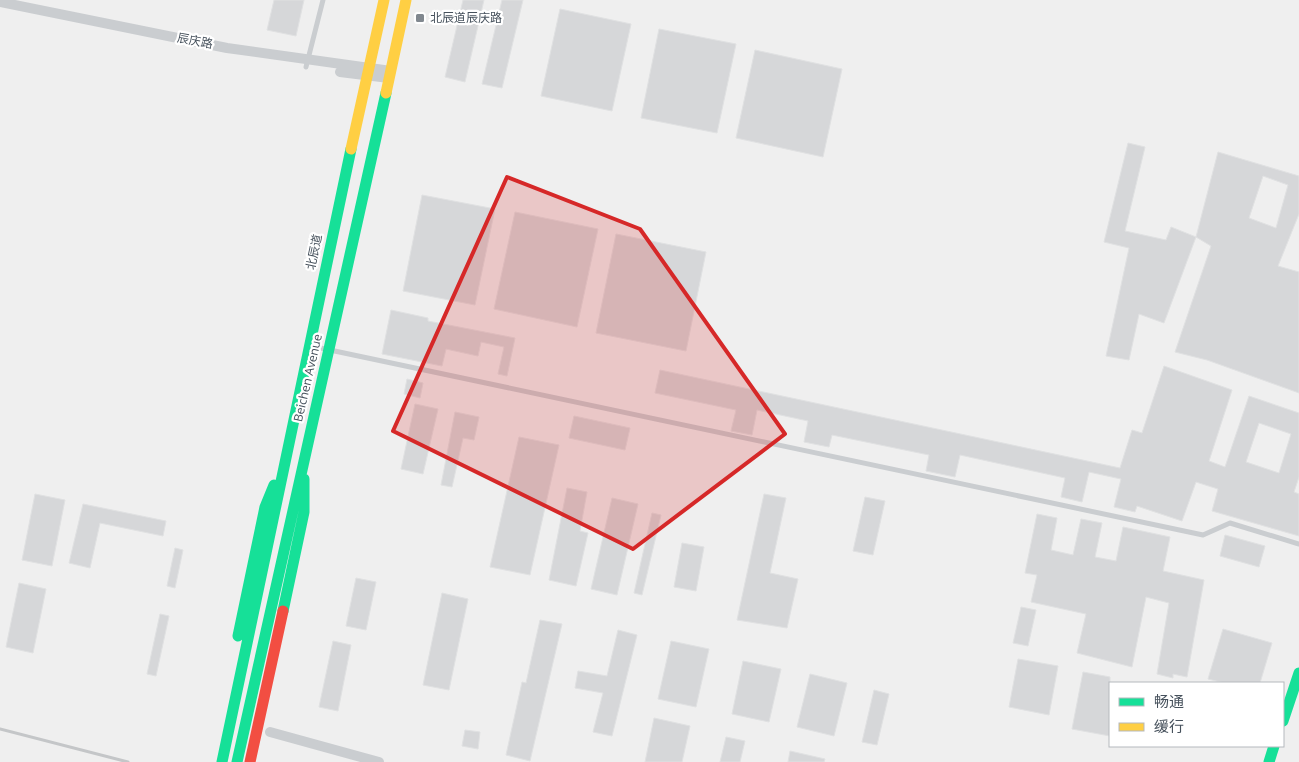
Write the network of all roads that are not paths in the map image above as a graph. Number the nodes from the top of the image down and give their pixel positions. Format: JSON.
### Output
{"nodes":[{"id":1,"x":323,"y":0,"type":"edge"},
{"id":2,"x":384,"y":0,"type":"edge"},
{"id":3,"x":406,"y":0,"type":"edge"},
{"id":4,"x":0,"y":2,"type":"edge"},
{"id":5,"x":0,"y":8,"type":"edge"},
{"id":6,"x":307,"y":64,"type":"junction"},
{"id":7,"x":367,"y":73,"type":"junction"},
{"id":8,"x":390,"y":75,"type":"junction"},
{"id":9,"x":308,"y":345,"type":"junction"},
{"id":10,"x":329,"y":350,"type":"junction"},
{"id":11,"x":287,"y":453,"type":"junction"},
{"id":12,"x":304,"y":457,"type":"junction"},
{"id":13,"x":1299,"y":544,"type":"edge"},
{"id":14,"x":1299,"y":673,"type":"edge"},
{"id":15,"x":1284,"y":718,"type":"edge"},
{"id":16,"x":270,"y":732,"type":"dead end"},
{"id":17,"x":1274,"y":747,"type":"edge"},
{"id":18,"x":211,"y":762,"type":"edge"},
{"id":19,"x":222,"y":762,"type":"edge"},
{"id":20,"x":237,"y":762,"type":"edge"},
{"id":21,"x":250,"y":762,"type":"edge"},
{"id":22,"x":379,"y":762,"type":"edge"},
{"id":23,"x":1269,"y":762,"type":"edge"}],
"edges":[{"from":1,"to":6,"type":"lane"},
{"from":2,"to":7,"type":"main road","name":"北辰道"},
{"from":3,"to":8,"type":"main road","name":"Beichen Avenue"},
{"from":4,"to":6,"type":"street","name":"辰庆路"},
{"from":5,"to":6,"type":"street","name":"辰庆路"},
{"from":6,"to":7,"type":"street","name":"辰庆路"},
{"from":7,"to":8,"type":"street","name":"辰庆路"},
{"from":7,"to":9,"type":"main road","name":"北辰道"},
{"from":8,"to":10,"type":"main road","name":"Beichen Avenue"},
{"from":9,"to":10,"type":"lane"},
{"from":9,"to":11,"type":"main road","name":"北辰道"},
{"from":10,"to":12,"type":"main road","name":"Beichen Avenue"},
{"from":10,"to":13,"type":"lane"},
{"from":11,"to":18,"type":"main road"},
{"from":11,"to":19,"type":"main road","name":"北辰道"},
{"from":12,"to":20,"type":"main road","name":"Beichen Avenue"},
{"from":12,"to":21,"type":"main road"},
{"from":14,"to":15,"type":"main road"},
{"from":16,"to":22,"type":"street"},
{"from":17,"to":23,"type":"main road"}]}
